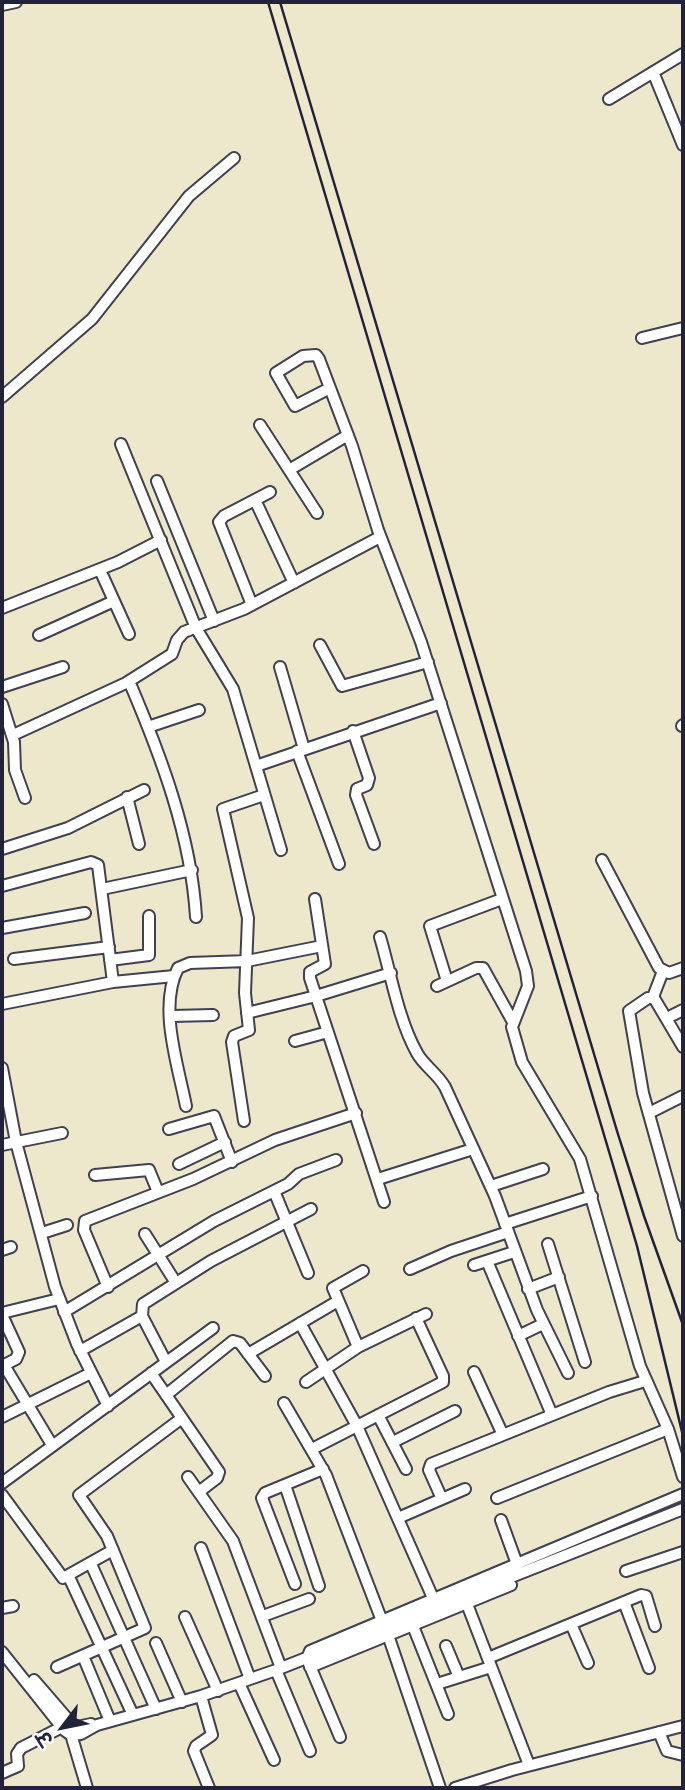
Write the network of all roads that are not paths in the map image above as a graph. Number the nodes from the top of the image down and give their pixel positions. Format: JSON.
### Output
{"nodes":[{"id":1,"x":16,"y":2,"type":"edge"},
{"id":2,"x":2,"y":5,"type":"edge"},
{"id":3,"x":683,"y":54,"type":"edge"},
{"id":4,"x":653,"y":72,"type":"junction"},
{"id":5,"x":609,"y":99,"type":"dead end"},
{"id":6,"x":683,"y":145,"type":"edge"},
{"id":7,"x":234,"y":158,"type":"dead end"},
{"id":8,"x":683,"y":328,"type":"edge"},
{"id":9,"x":642,"y":338,"type":"dead end"},
{"id":10,"x":330,"y":388,"type":"junction"},
{"id":11,"x":2,"y":397,"type":"edge"},
{"id":12,"x":260,"y":425,"type":"dead end"},
{"id":13,"x":348,"y":435,"type":"junction"},
{"id":14,"x":121,"y":443,"type":"dead end"},
{"id":15,"x":289,"y":470,"type":"junction"},
{"id":16,"x":157,"y":481,"type":"dead end"},
{"id":17,"x":270,"y":492,"type":"dead end"},
{"id":18,"x":255,"y":500,"type":"junction"},
{"id":19,"x":317,"y":513,"type":"dead end"},
{"id":20,"x":380,"y":537,"type":"junction"},
{"id":21,"x":161,"y":540,"type":"junction"},
{"id":22,"x":100,"y":570,"type":"junction"},
{"id":23,"x":294,"y":583,"type":"junction"},
{"id":24,"x":114,"y":601,"type":"junction"},
{"id":25,"x":252,"y":605,"type":"junction"},
{"id":26,"x":2,"y":608,"type":"edge"},
{"id":27,"x":214,"y":621,"type":"junction"},
{"id":28,"x":196,"y":628,"type":"junction"},
{"id":29,"x":128,"y":634,"type":"dead end"},
{"id":30,"x":39,"y":635,"type":"dead end"},
{"id":31,"x":320,"y":645,"type":"dead end"},
{"id":32,"x":428,"y":662,"type":"junction"},
{"id":33,"x":64,"y":667,"type":"dead end"},
{"id":34,"x":280,"y":667,"type":"dead end"},
{"id":35,"x":130,"y":681,"type":"junction"},
{"id":36,"x":2,"y":687,"type":"edge"},
{"id":37,"x":441,"y":703,"type":"junction"},
{"id":38,"x":2,"y":704,"type":"edge"},
{"id":39,"x":199,"y":710,"type":"dead end"},
{"id":40,"x":148,"y":727,"type":"junction"},
{"id":41,"x":353,"y":731,"type":"junction"},
{"id":42,"x":13,"y":735,"type":"junction"},
{"id":43,"x":15,"y":748,"type":"junction"},
{"id":44,"x":301,"y":750,"type":"junction"},
{"id":45,"x":2,"y":753,"type":"edge"},
{"id":46,"x":256,"y":766,"type":"junction"},
{"id":47,"x":144,"y":789,"type":"dead end"},
{"id":48,"x":264,"y":795,"type":"junction"},
{"id":49,"x":127,"y":797,"type":"junction"},
{"id":50,"x":25,"y":798,"type":"dead end"},
{"id":51,"x":139,"y":844,"type":"dead end"},
{"id":52,"x":374,"y":844,"type":"dead end"},
{"id":53,"x":2,"y":849,"type":"edge"},
{"id":54,"x":281,"y":850,"type":"dead end"},
{"id":55,"x":602,"y":860,"type":"dead end"},
{"id":56,"x":339,"y":864,"type":"dead end"},
{"id":57,"x":192,"y":870,"type":"junction"},
{"id":58,"x":2,"y":886,"type":"edge"},
{"id":59,"x":102,"y":889,"type":"junction"},
{"id":60,"x":315,"y":899,"type":"dead end"},
{"id":61,"x":502,"y":899,"type":"junction"},
{"id":62,"x":85,"y":913,"type":"dead end"},
{"id":63,"x":149,"y":916,"type":"dead end"},
{"id":64,"x":196,"y":917,"type":"dead end"},
{"id":65,"x":3,"y":924,"type":"edge"},
{"id":66,"x":380,"y":937,"type":"dead end"},
{"id":67,"x":322,"y":946,"type":"junction"},
{"id":68,"x":109,"y":947,"type":"junction"},
{"id":69,"x":15,"y":960,"type":"dead end"},
{"id":70,"x":110,"y":960,"type":"junction"},
{"id":71,"x":247,"y":961,"type":"junction"},
{"id":72,"x":683,"y":968,"type":"edge"},
{"id":73,"x":663,"y":971,"type":"junction"},
{"id":74,"x":391,"y":973,"type":"junction"},
{"id":75,"x":174,"y":976,"type":"junction"},
{"id":76,"x":113,"y":982,"type":"junction"},
{"id":77,"x":316,"y":996,"type":"junction"},
{"id":78,"x":653,"y":998,"type":"junction"},
{"id":79,"x":2,"y":1004,"type":"edge"},
{"id":80,"x":683,"y":1010,"type":"edge"},
{"id":81,"x":247,"y":1013,"type":"junction"},
{"id":82,"x":213,"y":1015,"type":"dead end"},
{"id":83,"x":172,"y":1016,"type":"junction"},
{"id":84,"x":667,"y":1018,"type":"junction"},
{"id":85,"x":513,"y":1022,"type":"junction"},
{"id":86,"x":328,"y":1032,"type":"junction"},
{"id":87,"x":295,"y":1041,"type":"dead end"},
{"id":88,"x":683,"y":1045,"type":"edge"},
{"id":89,"x":2,"y":1068,"type":"edge"},
{"id":90,"x":683,"y":1096,"type":"edge"},
{"id":91,"x":186,"y":1105,"type":"dead end"},
{"id":92,"x":649,"y":1113,"type":"junction"},
{"id":93,"x":356,"y":1114,"type":"junction"},
{"id":94,"x":244,"y":1121,"type":"dead end"},
{"id":95,"x":169,"y":1129,"type":"dead end"},
{"id":96,"x":62,"y":1133,"type":"dead end"},
{"id":97,"x":16,"y":1142,"type":"junction"},
{"id":98,"x":225,"y":1142,"type":"junction"},
{"id":99,"x":2,"y":1145,"type":"edge"},
{"id":100,"x":473,"y":1149,"type":"junction"},
{"id":101,"x":336,"y":1160,"type":"dead end"},
{"id":102,"x":232,"y":1162,"type":"junction"},
{"id":103,"x":179,"y":1164,"type":"dead end"},
{"id":104,"x":543,"y":1169,"type":"dead end"},
{"id":105,"x":95,"y":1175,"type":"dead end"},
{"id":106,"x":378,"y":1179,"type":"junction"},
{"id":107,"x":491,"y":1186,"type":"junction"},
{"id":108,"x":274,"y":1191,"type":"junction"},
{"id":109,"x":158,"y":1192,"type":"junction"},
{"id":110,"x":592,"y":1196,"type":"junction"},
{"id":111,"x":384,"y":1202,"type":"dead end"},
{"id":112,"x":679,"y":1206,"type":"edge"},
{"id":113,"x":312,"y":1209,"type":"dead end"},
{"id":114,"x":288,"y":1221,"type":"junction"},
{"id":115,"x":67,"y":1225,"type":"dead end"},
{"id":116,"x":507,"y":1228,"type":"junction"},
{"id":117,"x":683,"y":1231,"type":"edge"},
{"id":118,"x":42,"y":1233,"type":"junction"},
{"id":119,"x":145,"y":1234,"type":"dead end"},
{"id":120,"x":548,"y":1244,"type":"dead end"},
{"id":121,"x":514,"y":1252,"type":"junction"},
{"id":122,"x":158,"y":1255,"type":"junction"},
{"id":123,"x":487,"y":1261,"type":"junction"},
{"id":124,"x":474,"y":1265,"type":"dead end"},
{"id":125,"x":410,"y":1269,"type":"dead end"},
{"id":126,"x":363,"y":1271,"type":"dead end"},
{"id":127,"x":308,"y":1273,"type":"dead end"},
{"id":128,"x":559,"y":1277,"type":"junction"},
{"id":129,"x":176,"y":1283,"type":"junction"},
{"id":130,"x":108,"y":1287,"type":"junction"},
{"id":131,"x":528,"y":1289,"type":"junction"},
{"id":132,"x":59,"y":1298,"type":"junction"},
{"id":133,"x":338,"y":1301,"type":"junction"},
{"id":134,"x":64,"y":1312,"type":"junction"},
{"id":135,"x":2,"y":1314,"type":"edge"},
{"id":136,"x":142,"y":1316,"type":"junction"},
{"id":137,"x":300,"y":1323,"type":"junction"},
{"id":138,"x":543,"y":1324,"type":"junction"},
{"id":139,"x":213,"y":1328,"type":"dead end"},
{"id":140,"x":518,"y":1336,"type":"junction"},
{"id":141,"x":358,"y":1347,"type":"junction"},
{"id":142,"x":80,"y":1351,"type":"junction"},
{"id":143,"x":248,"y":1354,"type":"junction"},
{"id":144,"x":166,"y":1362,"type":"junction"},
{"id":145,"x":585,"y":1362,"type":"dead end"},
{"id":146,"x":3,"y":1366,"type":"edge"},
{"id":147,"x":327,"y":1369,"type":"junction"},
{"id":148,"x":474,"y":1372,"type":"dead end"},
{"id":149,"x":91,"y":1373,"type":"junction"},
{"id":150,"x":151,"y":1373,"type":"junction"},
{"id":151,"x":568,"y":1373,"type":"dead end"},
{"id":152,"x":265,"y":1376,"type":"dead end"},
{"id":153,"x":645,"y":1381,"type":"junction"},
{"id":154,"x":306,"y":1382,"type":"dead end"},
{"id":155,"x":166,"y":1395,"type":"junction"},
{"id":156,"x":27,"y":1403,"type":"junction"},
{"id":157,"x":284,"y":1403,"type":"dead end"},
{"id":158,"x":108,"y":1406,"type":"junction"},
{"id":159,"x":455,"y":1412,"type":"dead end"},
{"id":160,"x":378,"y":1415,"type":"junction"},
{"id":161,"x":552,"y":1415,"type":"junction"},
{"id":162,"x":2,"y":1417,"type":"edge"},
{"id":163,"x":182,"y":1418,"type":"junction"},
{"id":164,"x":357,"y":1426,"type":"junction"},
{"id":165,"x":668,"y":1429,"type":"junction"},
{"id":166,"x":503,"y":1435,"type":"junction"},
{"id":167,"x":393,"y":1442,"type":"junction"},
{"id":168,"x":52,"y":1445,"type":"junction"},
{"id":169,"x":312,"y":1449,"type":"junction"},
{"id":170,"x":323,"y":1469,"type":"junction"},
{"id":171,"x":406,"y":1469,"type":"dead end"},
{"id":172,"x":188,"y":1477,"type":"dead end"},
{"id":173,"x":683,"y":1477,"type":"edge"},
{"id":174,"x":2,"y":1483,"type":"edge"},
{"id":175,"x":285,"y":1485,"type":"junction"},
{"id":176,"x":465,"y":1489,"type":"dead end"},
{"id":177,"x":200,"y":1492,"type":"junction"},
{"id":178,"x":683,"y":1494,"type":"edge"},
{"id":179,"x":2,"y":1495,"type":"edge"},
{"id":180,"x":497,"y":1498,"type":"dead end"},
{"id":181,"x":442,"y":1499,"type":"junction"},
{"id":182,"x":683,"y":1509,"type":"edge"},
{"id":183,"x":398,"y":1518,"type":"junction"},
{"id":184,"x":501,"y":1520,"type":"dead end"},
{"id":185,"x":201,"y":1548,"type":"dead end"},
{"id":186,"x":114,"y":1550,"type":"junction"},
{"id":187,"x":683,"y":1552,"type":"edge"},
{"id":188,"x":91,"y":1564,"type":"junction"},
{"id":189,"x":517,"y":1564,"type":"junction"},
{"id":190,"x":626,"y":1571,"type":"dead end"},
{"id":191,"x":69,"y":1577,"type":"junction"},
{"id":192,"x":295,"y":1584,"type":"dead end"},
{"id":193,"x":511,"y":1585,"type":"dead end"},
{"id":194,"x":319,"y":1586,"type":"dead end"},
{"id":195,"x":433,"y":1598,"type":"junction"},
{"id":196,"x":309,"y":1599,"type":"dead end"},
{"id":197,"x":624,"y":1602,"type":"junction"},
{"id":198,"x":467,"y":1604,"type":"junction"},
{"id":199,"x":263,"y":1616,"type":"junction"},
{"id":200,"x":185,"y":1617,"type":"dead end"},
{"id":201,"x":382,"y":1621,"type":"junction"},
{"id":202,"x":571,"y":1624,"type":"junction"},
{"id":203,"x":414,"y":1626,"type":"junction"},
{"id":204,"x":655,"y":1626,"type":"dead end"},
{"id":205,"x":388,"y":1635,"type":"junction"},
{"id":206,"x":125,"y":1637,"type":"junction"},
{"id":207,"x":2,"y":1642,"type":"edge"},
{"id":208,"x":156,"y":1643,"type":"dead end"},
{"id":209,"x":446,"y":1646,"type":"dead end"},
{"id":210,"x":103,"y":1647,"type":"junction"},
{"id":211,"x":2,"y":1652,"type":"edge"},
{"id":212,"x":83,"y":1656,"type":"junction"},
{"id":213,"x":489,"y":1662,"type":"junction"},
{"id":214,"x":308,"y":1663,"type":"junction"},
{"id":215,"x":588,"y":1663,"type":"dead end"},
{"id":216,"x":57,"y":1667,"type":"dead end"},
{"id":217,"x":649,"y":1668,"type":"dead end"},
{"id":218,"x":279,"y":1669,"type":"junction"},
{"id":219,"x":459,"y":1677,"type":"junction"},
{"id":220,"x":250,"y":1679,"type":"junction"},
{"id":221,"x":239,"y":1684,"type":"junction"},
{"id":222,"x":437,"y":1684,"type":"junction"},
{"id":223,"x":218,"y":1690,"type":"junction"},
{"id":224,"x":201,"y":1696,"type":"junction"},
{"id":225,"x":182,"y":1702,"type":"junction"},
{"id":226,"x":156,"y":1709,"type":"junction"},
{"id":227,"x":448,"y":1714,"type":"dead end"},
{"id":228,"x":133,"y":1715,"type":"junction"},
{"id":229,"x":110,"y":1721,"type":"junction"},
{"id":230,"x":683,"y":1726,"type":"edge"},
{"id":231,"x":67,"y":1728,"type":"junction"},
{"id":232,"x":659,"y":1732,"type":"junction"},
{"id":233,"x":340,"y":1737,"type":"dead end"},
{"id":234,"x":310,"y":1751,"type":"dead end"},
{"id":235,"x":683,"y":1755,"type":"edge"},
{"id":236,"x":274,"y":1760,"type":"dead end"},
{"id":237,"x":529,"y":1765,"type":"junction"},
{"id":238,"x":2,"y":1773,"type":"edge"},
{"id":239,"x":87,"y":1788,"type":"edge"},
{"id":240,"x":209,"y":1788,"type":"edge"},
{"id":241,"x":440,"y":1788,"type":"edge"},
{"id":242,"x":455,"y":1788,"type":"edge"}],
"edges":[{"from":1,"to":2,"type":"street"},
{"from":3,"to":4,"type":"street"},
{"from":4,"to":5,"type":"street"},
{"from":4,"to":6,"type":"street"},
{"from":7,"to":11,"type":"street"},
{"from":8,"to":9,"type":"street"},
{"from":10,"to":10,"type":"street"},
{"from":10,"to":13,"type":"street"},
{"from":12,"to":15,"type":"street"},
{"from":13,"to":15,"type":"street"},
{"from":13,"to":20,"type":"street"},
{"from":14,"to":21,"type":"street"},
{"from":15,"to":19,"type":"street"},
{"from":16,"to":27,"type":"street"},
{"from":17,"to":18,"type":"street"},
{"from":18,"to":23,"type":"street"},
{"from":18,"to":25,"type":"street"},
{"from":20,"to":23,"type":"street"},
{"from":20,"to":32,"type":"street"},
{"from":21,"to":22,"type":"street"},
{"from":21,"to":28,"type":"street"},
{"from":22,"to":24,"type":"street"},
{"from":22,"to":26,"type":"street"},
{"from":23,"to":25,"type":"street"},
{"from":24,"to":29,"type":"street"},
{"from":24,"to":30,"type":"street"},
{"from":25,"to":27,"type":"street"},
{"from":27,"to":28,"type":"street"},
{"from":28,"to":35,"type":"street"},
{"from":28,"to":46,"type":"street"},
{"from":31,"to":32,"type":"street"},
{"from":32,"to":37,"type":"street"},
{"from":33,"to":36,"type":"street"},
{"from":34,"to":44,"type":"street"},
{"from":35,"to":40,"type":"street"},
{"from":35,"to":42,"type":"street"},
{"from":37,"to":41,"type":"street"},
{"from":37,"to":61,"type":"street"},
{"from":38,"to":42,"type":"street"},
{"from":39,"to":40,"type":"street"},
{"from":40,"to":57,"type":"street"},
{"from":41,"to":44,"type":"street"},
{"from":41,"to":52,"type":"street"},
{"from":42,"to":43,"type":"street"},
{"from":43,"to":45,"type":"street"},
{"from":43,"to":50,"type":"street"},
{"from":44,"to":46,"type":"street"},
{"from":44,"to":56,"type":"street"},
{"from":46,"to":48,"type":"street"},
{"from":47,"to":49,"type":"street"},
{"from":48,"to":54,"type":"street"},
{"from":48,"to":71,"type":"street"},
{"from":49,"to":51,"type":"street"},
{"from":49,"to":53,"type":"street"},
{"from":55,"to":73,"type":"street"},
{"from":57,"to":59,"type":"street"},
{"from":57,"to":64,"type":"street"},
{"from":58,"to":59,"type":"street"},
{"from":59,"to":68,"type":"street"},
{"from":60,"to":67,"type":"street"},
{"from":61,"to":85,"type":"street"},
{"from":61,"to":85,"type":"street"},
{"from":62,"to":65,"type":"street"},
{"from":63,"to":70,"type":"street"},
{"from":66,"to":74,"type":"street"},
{"from":67,"to":71,"type":"street"},
{"from":67,"to":77,"type":"street"},
{"from":68,"to":69,"type":"street"},
{"from":68,"to":70,"type":"street"},
{"from":70,"to":76,"type":"street"},
{"from":71,"to":75,"type":"street"},
{"from":71,"to":81,"type":"street"},
{"from":72,"to":73,"type":"street"},
{"from":73,"to":78,"type":"street"},
{"from":74,"to":77,"type":"street"},
{"from":74,"to":100,"type":"street"},
{"from":75,"to":76,"type":"street"},
{"from":75,"to":83,"type":"street"},
{"from":76,"to":79,"type":"street"},
{"from":77,"to":81,"type":"street"},
{"from":77,"to":86,"type":"street"},
{"from":78,"to":84,"type":"street"},
{"from":78,"to":92,"type":"street"},
{"from":80,"to":84,"type":"street"},
{"from":81,"to":94,"type":"street"},
{"from":82,"to":83,"type":"street"},
{"from":83,"to":91,"type":"street"},
{"from":84,"to":88,"type":"street"},
{"from":85,"to":110,"type":"street"},
{"from":86,"to":87,"type":"street"},
{"from":86,"to":93,"type":"street"},
{"from":89,"to":97,"type":"street"},
{"from":90,"to":92,"type":"street"},
{"from":92,"to":112,"type":"street"},
{"from":93,"to":102,"type":"street"},
{"from":93,"to":106,"type":"street"},
{"from":95,"to":98,"type":"street"},
{"from":96,"to":97,"type":"street"},
{"from":97,"to":99,"type":"street"},
{"from":97,"to":118,"type":"street"},
{"from":98,"to":102,"type":"street"},
{"from":98,"to":103,"type":"street"},
{"from":100,"to":106,"type":"street"},
{"from":100,"to":107,"type":"street"},
{"from":101,"to":108,"type":"street"},
{"from":102,"to":109,"type":"street"},
{"from":104,"to":107,"type":"street"},
{"from":105,"to":109,"type":"street"},
{"from":106,"to":111,"type":"street"},
{"from":107,"to":116,"type":"street"},
{"from":108,"to":114,"type":"street"},
{"from":108,"to":122,"type":"street"},
{"from":109,"to":130,"type":"street"},
{"from":110,"to":116,"type":"street"},
{"from":110,"to":153,"type":"street"},
{"from":112,"to":117,"type":"street"},
{"from":113,"to":114,"type":"street"},
{"from":114,"to":127,"type":"street"},
{"from":114,"to":129,"type":"street"},
{"from":115,"to":118,"type":"street"},
{"from":116,"to":121,"type":"street"},
{"from":116,"to":125,"type":"street"},
{"from":118,"to":132,"type":"street"},
{"from":119,"to":122,"type":"street"},
{"from":120,"to":128,"type":"street"},
{"from":121,"to":123,"type":"street"},
{"from":121,"to":131,"type":"street"},
{"from":122,"to":129,"type":"street"},
{"from":122,"to":130,"type":"street"},
{"from":123,"to":124,"type":"street"},
{"from":123,"to":140,"type":"street"},
{"from":126,"to":133,"type":"street"},
{"from":128,"to":131,"type":"street"},
{"from":128,"to":145,"type":"street"},
{"from":129,"to":136,"type":"street"},
{"from":130,"to":134,"type":"street"},
{"from":131,"to":138,"type":"street"},
{"from":132,"to":134,"type":"street"},
{"from":132,"to":135,"type":"street"},
{"from":133,"to":137,"type":"street"},
{"from":133,"to":141,"type":"street"},
{"from":134,"to":142,"type":"street"},
{"from":135,"to":146,"type":"street"},
{"from":136,"to":142,"type":"street"},
{"from":136,"to":144,"type":"street"},
{"from":137,"to":143,"type":"street"},
{"from":137,"to":147,"type":"street"},
{"from":138,"to":140,"type":"street"},
{"from":138,"to":151,"type":"street"},
{"from":139,"to":144,"type":"street"},
{"from":140,"to":161,"type":"street"},
{"from":141,"to":147,"type":"street"},
{"from":141,"to":160,"type":"street"},
{"from":142,"to":149,"type":"street"},
{"from":143,"to":152,"type":"street"},
{"from":143,"to":155,"type":"street"},
{"from":144,"to":150,"type":"street"},
{"from":146,"to":156,"type":"street"},
{"from":147,"to":154,"type":"street"},
{"from":147,"to":164,"type":"street"},
{"from":148,"to":166,"type":"street"},
{"from":149,"to":156,"type":"street"},
{"from":149,"to":158,"type":"street"},
{"from":150,"to":155,"type":"street"},
{"from":150,"to":158,"type":"street"},
{"from":153,"to":161,"type":"street"},
{"from":153,"to":165,"type":"street"},
{"from":155,"to":163,"type":"street"},
{"from":156,"to":162,"type":"street"},
{"from":156,"to":168,"type":"street"},
{"from":157,"to":169,"type":"street"},
{"from":158,"to":168,"type":"street"},
{"from":159,"to":167,"type":"street"},
{"from":160,"to":164,"type":"street"},
{"from":160,"to":167,"type":"street"},
{"from":161,"to":166,"type":"street"},
{"from":163,"to":177,"type":"street"},
{"from":163,"to":186,"type":"street"},
{"from":164,"to":169,"type":"street"},
{"from":164,"to":183,"type":"street"},
{"from":165,"to":173,"type":"street"},
{"from":165,"to":180,"type":"street"},
{"from":166,"to":181,"type":"street"},
{"from":167,"to":171,"type":"street"},
{"from":168,"to":174,"type":"street"},
{"from":169,"to":170,"type":"street"},
{"from":170,"to":175,"type":"street"},
{"from":170,"to":201,"type":"street"},
{"from":172,"to":177,"type":"street"},
{"from":175,"to":192,"type":"street"},
{"from":175,"to":194,"type":"street"},
{"from":176,"to":181,"type":"street"},
{"from":177,"to":199,"type":"street"},
{"from":178,"to":189,"type":"street"},
{"from":179,"to":191,"type":"street"},
{"from":181,"to":183,"type":"street"},
{"from":182,"to":214,"type":"street"},
{"from":183,"to":195,"type":"street"},
{"from":184,"to":189,"type":"street"},
{"from":185,"to":220,"type":"street"},
{"from":186,"to":188,"type":"street"},
{"from":186,"to":206,"type":"street"},
{"from":187,"to":190,"type":"street"},
{"from":188,"to":191,"type":"street"},
{"from":188,"to":206,"type":"street"},
{"from":189,"to":195,"type":"street"},
{"from":191,"to":210,"type":"street"},
{"from":193,"to":198,"type":"street"},
{"from":195,"to":201,"type":"street"},
{"from":196,"to":199,"type":"street"},
{"from":197,"to":202,"type":"street"},
{"from":197,"to":204,"type":"street"},
{"from":197,"to":217,"type":"street"},
{"from":198,"to":203,"type":"street"},
{"from":198,"to":213,"type":"street"},
{"from":199,"to":218,"type":"street"},
{"from":200,"to":223,"type":"street"},
{"from":201,"to":214,"type":"street"},
{"from":202,"to":213,"type":"street"},
{"from":202,"to":215,"type":"street"},
{"from":203,"to":205,"type":"street"},
{"from":203,"to":222,"type":"street"},
{"from":205,"to":214,"type":"street"},
{"from":205,"to":241,"type":"street"},
{"from":206,"to":210,"type":"street"},
{"from":206,"to":226,"type":"street"},
{"from":207,"to":231,"type":"street"},
{"from":208,"to":225,"type":"street"},
{"from":209,"to":219,"type":"street"},
{"from":210,"to":212,"type":"street"},
{"from":210,"to":228,"type":"street"},
{"from":211,"to":231,"type":"street"},
{"from":212,"to":216,"type":"street"},
{"from":212,"to":229,"type":"street"},
{"from":213,"to":219,"type":"street"},
{"from":213,"to":237,"type":"street"},
{"from":214,"to":218,"type":"street"},
{"from":214,"to":233,"type":"street"},
{"from":218,"to":220,"type":"street"},
{"from":218,"to":234,"type":"street"},
{"from":219,"to":222,"type":"street"},
{"from":220,"to":221,"type":"street"},
{"from":221,"to":223,"type":"street"},
{"from":221,"to":236,"type":"street"},
{"from":222,"to":227,"type":"street"},
{"from":223,"to":224,"type":"street"},
{"from":224,"to":225,"type":"street"},
{"from":224,"to":240,"type":"street"},
{"from":225,"to":226,"type":"street"},
{"from":226,"to":228,"type":"street"},
{"from":228,"to":229,"type":"street"},
{"from":229,"to":231,"type":"street"},
{"from":230,"to":232,"type":"street"},
{"from":231,"to":238,"type":"street"},
{"from":231,"to":239,"type":"street"},
{"from":232,"to":235,"type":"street"},
{"from":232,"to":237,"type":"street"},
{"from":237,"to":242,"type":"street"}]}
